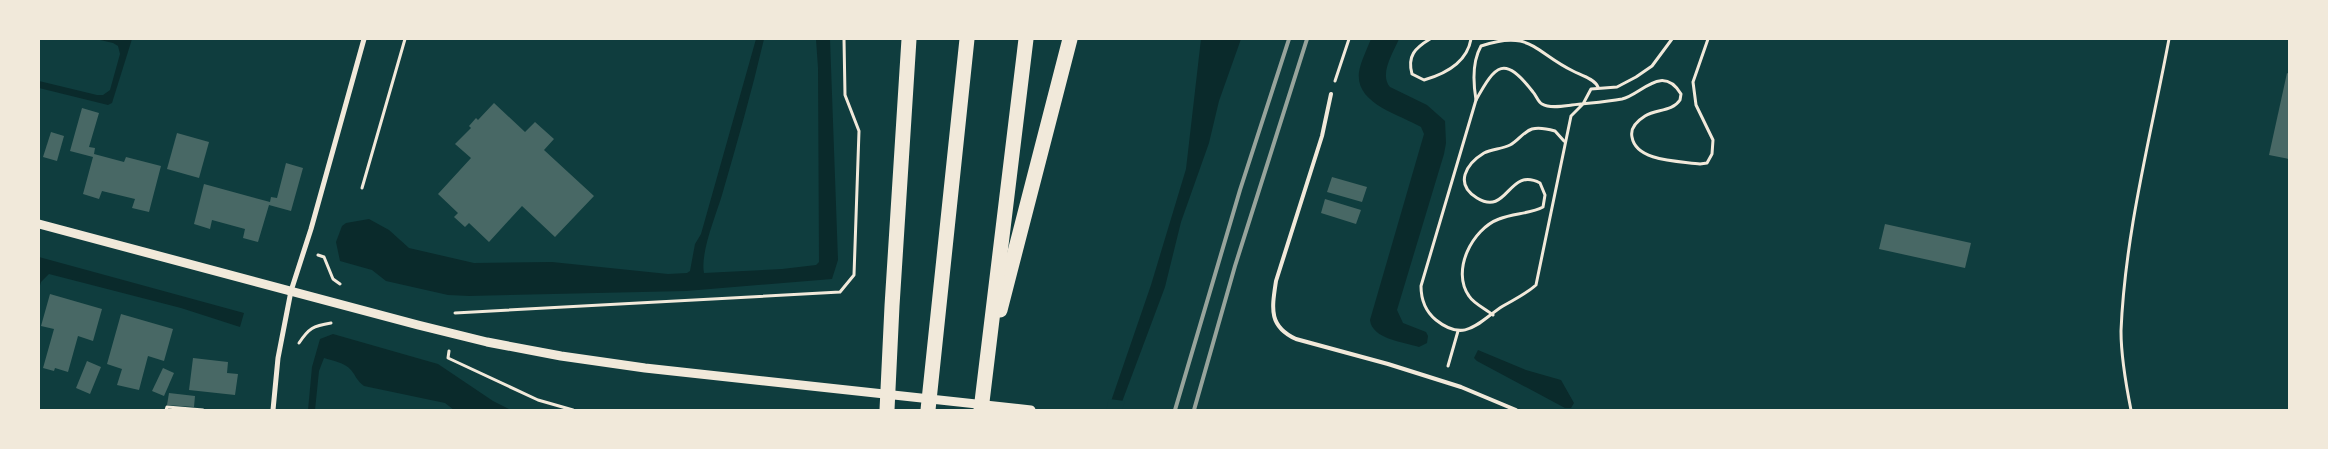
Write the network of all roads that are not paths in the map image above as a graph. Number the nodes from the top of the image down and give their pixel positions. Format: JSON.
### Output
{"nodes":[{"id":1,"x":364,"y":39,"type":"edge"},
{"id":2,"x":909,"y":39,"type":"edge"},
{"id":3,"x":967,"y":39,"type":"edge"},
{"id":4,"x":1026,"y":39,"type":"edge"},
{"id":5,"x":1070,"y":39,"type":"edge"},
{"id":6,"x":1331,"y":94,"type":"road end"},
{"id":7,"x":39,"y":224,"type":"edge"},
{"id":8,"x":291,"y":291,"type":"junction"},
{"id":9,"x":985,"y":370,"type":"junction"},
{"id":10,"x":273,"y":410,"type":"edge"},
{"id":11,"x":887,"y":410,"type":"edge"},
{"id":12,"x":928,"y":410,"type":"edge"},
{"id":13,"x":981,"y":410,"type":"edge"},
{"id":14,"x":1031,"y":410,"type":"edge"},
{"id":15,"x":1516,"y":410,"type":"edge"}],
"edges":[{"from":1,"to":8,"type":"street"},
{"from":2,"to":11,"type":"highway"},
{"from":3,"to":12,"type":"highway"},
{"from":4,"to":9,"type":"highway"},
{"from":5,"to":9,"type":"highway"},
{"from":6,"to":15,"type":"lane"},
{"from":7,"to":8,"type":"street"},
{"from":8,"to":10,"type":"street"},
{"from":8,"to":14,"type":"street"},
{"from":9,"to":13,"type":"highway"}]}
